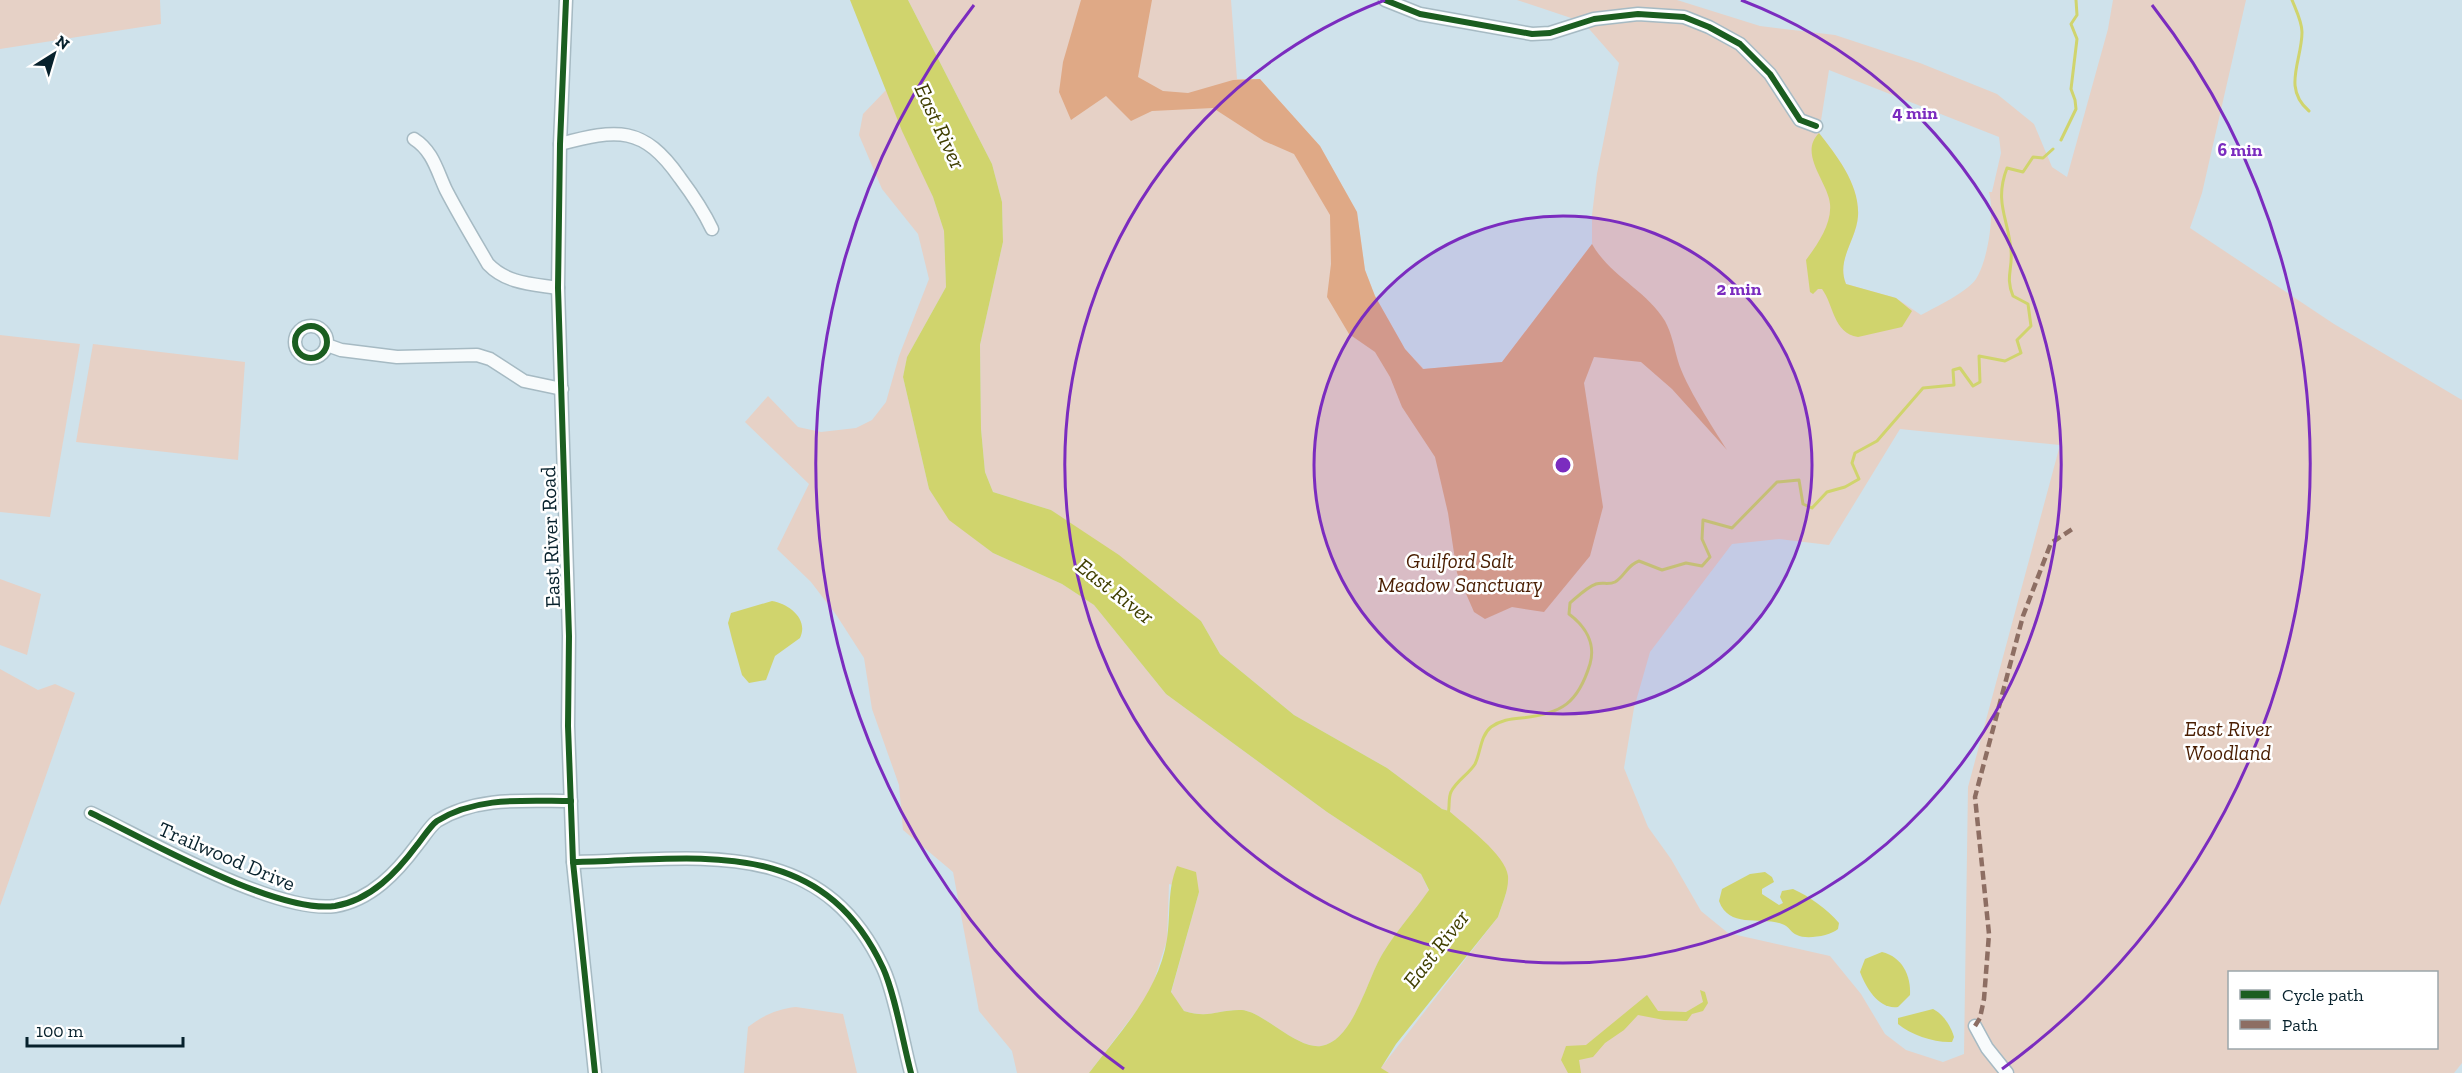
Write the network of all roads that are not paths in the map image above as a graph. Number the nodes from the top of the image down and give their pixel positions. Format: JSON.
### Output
{"nodes":[{"id":1,"x":566,"y":0,"type":"edge"},
{"id":2,"x":1385,"y":0,"type":"edge"},
{"id":3,"x":1816,"y":126,"type":"dead end"},
{"id":4,"x":414,"y":139,"type":"dead end"},
{"id":5,"x":560,"y":144,"type":"junction"},
{"id":6,"x":712,"y":229,"type":"dead end"},
{"id":7,"x":558,"y":288,"type":"junction"},
{"id":8,"x":327,"y":345,"type":"dead end"},
{"id":9,"x":562,"y":390,"type":"junction"},
{"id":10,"x":571,"y":801,"type":"junction"},
{"id":11,"x":91,"y":813,"type":"dead end"},
{"id":12,"x":573,"y":862,"type":"junction"},
{"id":13,"x":1975,"y":1026,"type":"dead end"},
{"id":14,"x":595,"y":1073,"type":"edge"},
{"id":15,"x":911,"y":1073,"type":"edge"},
{"id":16,"x":2007,"y":1073,"type":"edge"}],
"edges":[{"from":1,"to":5,"type":"street","name":"East River Road"},
{"from":2,"to":3,"type":"street"},
{"from":4,"to":7,"type":"street"},
{"from":5,"to":6,"type":"street"},
{"from":5,"to":7,"type":"street","name":"East River Road"},
{"from":7,"to":9,"type":"street","name":"East River Road"},
{"from":8,"to":9,"type":"street"},
{"from":9,"to":10,"type":"street","name":"East River Road"},
{"from":10,"to":11,"type":"street","name":"Trailwood Drive"},
{"from":10,"to":12,"type":"street","name":"East River Road"},
{"from":12,"to":14,"type":"street","name":"East River Road"},
{"from":12,"to":15,"type":"street"},
{"from":13,"to":16,"type":"street"}]}
